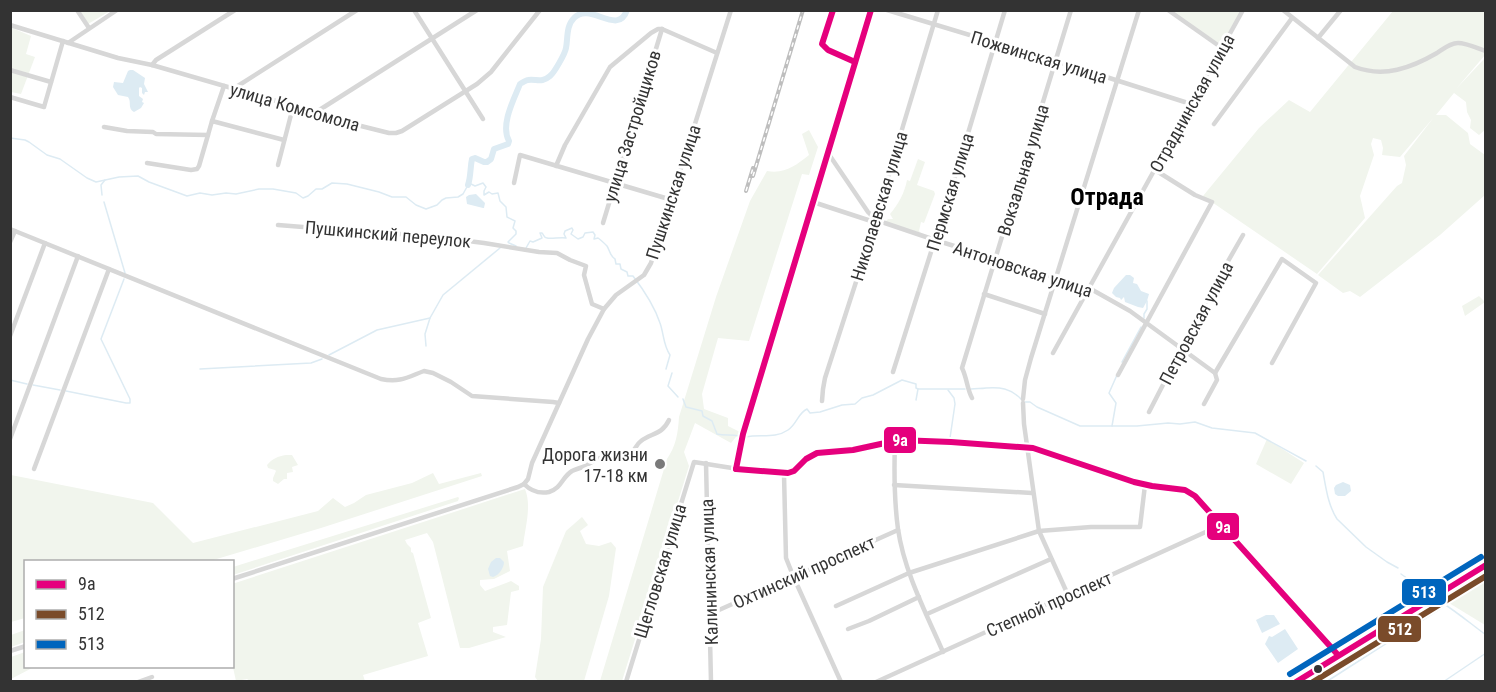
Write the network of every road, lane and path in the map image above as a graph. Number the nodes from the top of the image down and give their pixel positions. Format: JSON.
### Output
{"nodes":[{"id":1,"x":77,"y":10,"type":"edge"},
{"id":2,"x":117,"y":10,"type":"edge"},
{"id":3,"x":236,"y":10,"type":"edge"},
{"id":4,"x":357,"y":10,"type":"edge"},
{"id":5,"x":414,"y":10,"type":"edge"},
{"id":6,"x":477,"y":10,"type":"edge"},
{"id":7,"x":540,"y":10,"type":"edge"},
{"id":8,"x":731,"y":10,"type":"edge"},
{"id":9,"x":833,"y":10,"type":"edge"},
{"id":10,"x":871,"y":10,"type":"edge"},
{"id":11,"x":887,"y":10,"type":"edge"},
{"id":12,"x":938,"y":10,"type":"edge"},
{"id":13,"x":1005,"y":10,"type":"edge"},
{"id":14,"x":1071,"y":10,"type":"edge"},
{"id":15,"x":1139,"y":10,"type":"edge"},
{"id":16,"x":1168,"y":10,"type":"edge"},
{"id":17,"x":1243,"y":10,"type":"edge"},
{"id":18,"x":1283,"y":10,"type":"edge"},
{"id":19,"x":1341,"y":10,"type":"edge"},
{"id":20,"x":1292,"y":18,"type":"junction"},
{"id":21,"x":10,"y":25,"type":"edge"},
{"id":22,"x":933,"y":25,"type":"junction"},
{"id":23,"x":88,"y":28,"type":"junction"},
{"id":24,"x":662,"y":29,"type":"junction"},
{"id":25,"x":1318,"y":38,"type":"junction"},
{"id":26,"x":432,"y":39,"type":"junction"},
{"id":27,"x":65,"y":42,"type":"junction"},
{"id":28,"x":995,"y":43,"type":"junction"},
{"id":29,"x":1222,"y":48,"type":"junction"},
{"id":30,"x":1485,"y":51,"type":"edge"},
{"id":31,"x":717,"y":53,"type":"junction"},
{"id":32,"x":1056,"y":61,"type":"junction"},
{"id":33,"x":855,"y":62,"type":"junction"},
{"id":34,"x":152,"y":65,"type":"junction"},
{"id":35,"x":10,"y":69,"type":"edge"},
{"id":36,"x":1117,"y":81,"type":"junction"},
{"id":37,"x":51,"y":82,"type":"junction"},
{"id":38,"x":224,"y":86,"type":"junction"},
{"id":39,"x":233,"y":89,"type":"junction"},
{"id":40,"x":466,"y":92,"type":"junction"},
{"id":41,"x":10,"y":97,"type":"edge"},
{"id":42,"x":1191,"y":104,"type":"junction"},
{"id":43,"x":293,"y":107,"type":"junction"},
{"id":44,"x":313,"y":114,"type":"junction"},
{"id":45,"x":483,"y":119,"type":"dead end"},
{"id":46,"x":212,"y":121,"type":"junction"},
{"id":47,"x":1214,"y":124,"type":"dead end"},
{"id":48,"x":104,"y":128,"type":"dead end"},
{"id":49,"x":208,"y":135,"type":"junction"},
{"id":50,"x":284,"y":141,"type":"junction"},
{"id":51,"x":828,"y":153,"type":"junction"},
{"id":52,"x":147,"y":163,"type":"dead end"},
{"id":53,"x":278,"y":165,"type":"dead end"},
{"id":54,"x":556,"y":166,"type":"junction"},
{"id":55,"x":1155,"y":170,"type":"junction"},
{"id":56,"x":514,"y":183,"type":"dead end"},
{"id":57,"x":614,"y":183,"type":"junction"},
{"id":58,"x":672,"y":200,"type":"junction"},
{"id":59,"x":813,"y":202,"type":"junction"},
{"id":60,"x":876,"y":220,"type":"junction"},
{"id":61,"x":603,"y":223,"type":"dead end"},
{"id":62,"x":278,"y":225,"type":"dead end"},
{"id":63,"x":13,"y":230,"type":"edge"},
{"id":64,"x":1243,"y":236,"type":"dead end"},
{"id":65,"x":934,"y":240,"type":"junction"},
{"id":66,"x":10,"y":242,"type":"edge"},
{"id":67,"x":45,"y":243,"type":"junction"},
{"id":68,"x":78,"y":256,"type":"junction"},
{"id":69,"x":996,"y":259,"type":"junction"},
{"id":70,"x":109,"y":269,"type":"junction"},
{"id":71,"x":1055,"y":278,"type":"junction"},
{"id":72,"x":1089,"y":288,"type":"junction"},
{"id":73,"x":984,"y":294,"type":"junction"},
{"id":74,"x":604,"y":309,"type":"junction"},
{"id":75,"x":1045,"y":314,"type":"junction"},
{"id":76,"x":1146,"y":323,"type":"junction"},
{"id":77,"x":10,"y":336,"type":"edge"},
{"id":78,"x":1182,"y":348,"type":"junction"},
{"id":79,"x":1053,"y":353,"type":"dead end"},
{"id":80,"x":1272,"y":363,"type":"dead end"},
{"id":81,"x":893,"y":372,"type":"dead end"},
{"id":82,"x":1215,"y":372,"type":"junction"},
{"id":83,"x":1118,"y":375,"type":"dead end"},
{"id":84,"x":972,"y":398,"type":"dead end"},
{"id":85,"x":822,"y":401,"type":"dead end"},
{"id":86,"x":559,"y":403,"type":"junction"},
{"id":87,"x":1204,"y":404,"type":"dead end"},
{"id":88,"x":1149,"y":412,"type":"dead end"},
{"id":89,"x":669,"y":420,"type":"dead end"},
{"id":90,"x":10,"y":439,"type":"edge"},
{"id":91,"x":895,"y":440,"type":"junction"},
{"id":92,"x":1028,"y":447,"type":"junction"},
{"id":93,"x":706,"y":463,"type":"junction"},
{"id":94,"x":34,"y":469,"type":"dead end"},
{"id":95,"x":736,"y":469,"type":"junction"},
{"id":96,"x":784,"y":474,"type":"junction"},
{"id":97,"x":524,"y":484,"type":"junction"},
{"id":98,"x":894,"y":485,"type":"junction"},
{"id":99,"x":1145,"y":485,"type":"junction"},
{"id":100,"x":1032,"y":493,"type":"junction"},
{"id":101,"x":1221,"y":525,"type":"junction"},
{"id":102,"x":898,"y":530,"type":"junction"},
{"id":103,"x":1039,"y":531,"type":"junction"},
{"id":104,"x":1051,"y":558,"type":"junction"},
{"id":105,"x":1485,"y":564,"type":"edge"},
{"id":106,"x":909,"y":573,"type":"junction"},
{"id":107,"x":234,"y":578,"type":"edge"},
{"id":108,"x":794,"y":578,"type":"junction"},
{"id":109,"x":1068,"y":595,"type":"junction"},
{"id":110,"x":919,"y":597,"type":"junction"},
{"id":111,"x":836,"y":606,"type":"dead end"},
{"id":112,"x":710,"y":614,"type":"junction"},
{"id":113,"x":927,"y":614,"type":"junction"},
{"id":114,"x":848,"y":629,"type":"dead end"},
{"id":115,"x":943,"y":652,"type":"junction"},
{"id":116,"x":1338,"y":655,"type":"junction"},
{"id":117,"x":153,"y":677,"type":"dead end"},
{"id":118,"x":138,"y":681,"type":"edge"},
{"id":119,"x":626,"y":681,"type":"edge"},
{"id":120,"x":711,"y":681,"type":"edge"},
{"id":121,"x":841,"y":681,"type":"edge"},
{"id":122,"x":876,"y":681,"type":"edge"},
{"id":123,"x":1295,"y":681,"type":"edge"}],
"edges":[{"from":1,"to":23,"type":"street"},
{"from":2,"to":23,"type":"street"},
{"from":3,"to":34,"type":"street"},
{"from":4,"to":39,"type":"street"},
{"from":5,"to":26,"type":"street"},
{"from":6,"to":26,"type":"street"},
{"from":7,"to":40,"type":"street","name":"улица Комсомола"},
{"from":8,"to":31,"type":"street","name":"Пушкинская улица"},
{"from":9,"to":33,"type":"street"},
{"from":10,"to":33,"type":"street"},
{"from":11,"to":22,"type":"street","name":"Пожвинская улица"},
{"from":12,"to":22,"type":"street","name":"Николаевская улица"},
{"from":13,"to":28,"type":"street","name":"Пермская улица"},
{"from":14,"to":32,"type":"street","name":"Вокзальная улица"},
{"from":15,"to":36,"type":"street"},
{"from":16,"to":29,"type":"street"},
{"from":17,"to":29,"type":"street","name":"Отраднинская улица"},
{"from":18,"to":20,"type":"street"},
{"from":19,"to":25,"type":"street"},
{"from":20,"to":25,"type":"street"},
{"from":20,"to":47,"type":"street"},
{"from":21,"to":27,"type":"street","name":"улица Комсомола"},
{"from":22,"to":28,"type":"street","name":"Пожвинская улица"},
{"from":22,"to":60,"type":"street","name":"Николаевская улица"},
{"from":23,"to":27,"type":"street"},
{"from":24,"to":31,"type":"street"},
{"from":24,"to":54,"type":"street"},
{"from":24,"to":57,"type":"street","name":"улица Застройщиков"},
{"from":25,"to":30,"type":"street"},
{"from":26,"to":40,"type":"street"},
{"from":26,"to":44,"type":"street"},
{"from":27,"to":34,"type":"street","name":"улица Комсомола"},
{"from":27,"to":37,"type":"street"},
{"from":28,"to":32,"type":"street","name":"Пожвинская улица"},
{"from":28,"to":65,"type":"street","name":"Пермская улица"},
{"from":29,"to":42,"type":"street","name":"Отраднинская улица"},
{"from":31,"to":58,"type":"street","name":"Пушкинская улица"},
{"from":32,"to":36,"type":"street","name":"Пожвинская улица"},
{"from":32,"to":69,"type":"street","name":"Вокзальная улица"},
{"from":33,"to":51,"type":"street"},
{"from":34,"to":38,"type":"street","name":"улица Комсомола"},
{"from":35,"to":37,"type":"street"},
{"from":36,"to":42,"type":"street","name":"Пожвинская улица"},
{"from":36,"to":71,"type":"street"},
{"from":37,"to":41,"type":"street"},
{"from":38,"to":39,"type":"street","name":"улица Комсомола"},
{"from":38,"to":46,"type":"street"},
{"from":39,"to":43,"type":"street","name":"улица Комсомола"},
{"from":40,"to":44,"type":"street","name":"улица Комсомола"},
{"from":40,"to":45,"type":"street"},
{"from":42,"to":55,"type":"street","name":"Отраднинская улица"},
{"from":43,"to":44,"type":"street","name":"улица Комсомола"},
{"from":43,"to":50,"type":"street"},
{"from":46,"to":49,"type":"street"},
{"from":46,"to":50,"type":"street"},
{"from":48,"to":49,"type":"street"},
{"from":49,"to":52,"type":"street"},
{"from":50,"to":53,"type":"street"},
{"from":51,"to":59,"type":"street"},
{"from":51,"to":60,"type":"street"},
{"from":54,"to":56,"type":"street"},
{"from":54,"to":57,"type":"street"},
{"from":55,"to":72,"type":"street","name":"Отраднинская улица"},
{"from":55,"to":76,"type":"street"},
{"from":57,"to":58,"type":"street"},
{"from":57,"to":61,"type":"street","name":"улица Застройщиков"},
{"from":58,"to":74,"type":"street","name":"Пушкинская улица"},
{"from":59,"to":60,"type":"street","name":"Антоновская улица"},
{"from":59,"to":95,"type":"street"},
{"from":60,"to":65,"type":"street","name":"Антоновская улица"},
{"from":60,"to":85,"type":"street","name":"Николаевская улица"},
{"from":62,"to":74,"type":"street","name":"Пушкинский переулок"},
{"from":63,"to":66,"type":"street"},
{"from":63,"to":67,"type":"street"},
{"from":64,"to":78,"type":"street","name":"Петровская улица"},
{"from":65,"to":69,"type":"street","name":"Антоновская улица"},
{"from":65,"to":81,"type":"street","name":"Пермская улица"},
{"from":67,"to":68,"type":"street"},
{"from":67,"to":77,"type":"street"},
{"from":68,"to":70,"type":"street"},
{"from":68,"to":90,"type":"street"},
{"from":69,"to":71,"type":"street","name":"Антоновская улица"},
{"from":69,"to":73,"type":"street","name":"Вокзальная улица"},
{"from":70,"to":86,"type":"street"},
{"from":70,"to":94,"type":"street"},
{"from":71,"to":72,"type":"street","name":"Антоновская улица"},
{"from":71,"to":75,"type":"street"},
{"from":72,"to":76,"type":"street","name":"Антоновская улица"},
{"from":72,"to":79,"type":"street","name":"Отраднинская улица"},
{"from":73,"to":75,"type":"street"},
{"from":73,"to":84,"type":"street","name":"Вокзальная улица"},
{"from":74,"to":86,"type":"street","name":"Пушкинская улица"},
{"from":75,"to":92,"type":"street"},
{"from":76,"to":78,"type":"street","name":"Антоновская улица"},
{"from":76,"to":83,"type":"street"},
{"from":78,"to":82,"type":"street","name":"Антоновская улица"},
{"from":78,"to":88,"type":"street","name":"Петровская улица"},
{"from":80,"to":82,"type":"street"},
{"from":82,"to":87,"type":"street"},
{"from":86,"to":97,"type":"street","name":"Пушкинская улица"},
{"from":89,"to":97,"type":"street"},
{"from":91,"to":92,"type":"street"},
{"from":91,"to":96,"type":"street"},
{"from":91,"to":98,"type":"street"},
{"from":92,"to":99,"type":"street"},
{"from":92,"to":100,"type":"street"},
{"from":93,"to":95,"type":"street"},
{"from":93,"to":112,"type":"street","name":"Калининская улица"},
{"from":93,"to":119,"type":"street","name":"Щегловская улица"},
{"from":95,"to":96,"type":"street"},
{"from":96,"to":108,"type":"street"},
{"from":97,"to":107,"type":"street"},
{"from":98,"to":100,"type":"street"},
{"from":98,"to":102,"type":"street"},
{"from":99,"to":101,"type":"street"},
{"from":99,"to":103,"type":"street"},
{"from":100,"to":103,"type":"street"},
{"from":101,"to":109,"type":"street","name":"Степной проспект"},
{"from":101,"to":116,"type":"street"},
{"from":102,"to":106,"type":"street"},
{"from":102,"to":108,"type":"street","name":"Охтинский проспект"},
{"from":103,"to":104,"type":"street"},
{"from":103,"to":106,"type":"street"},
{"from":104,"to":109,"type":"street"},
{"from":104,"to":113,"type":"street"},
{"from":105,"to":116,"type":"main road"},
{"from":106,"to":110,"type":"street"},
{"from":106,"to":111,"type":"street"},
{"from":108,"to":112,"type":"street","name":"Охтинский проспект"},
{"from":108,"to":121,"type":"street"},
{"from":109,"to":115,"type":"street","name":"Степной проспект"},
{"from":110,"to":113,"type":"street"},
{"from":110,"to":114,"type":"street"},
{"from":112,"to":120,"type":"street","name":"Калининская улица"},
{"from":113,"to":115,"type":"street"},
{"from":115,"to":122,"type":"street","name":"Степной проспект"},
{"from":116,"to":123,"type":"main road"},
{"from":117,"to":118,"type":"street"}]}
